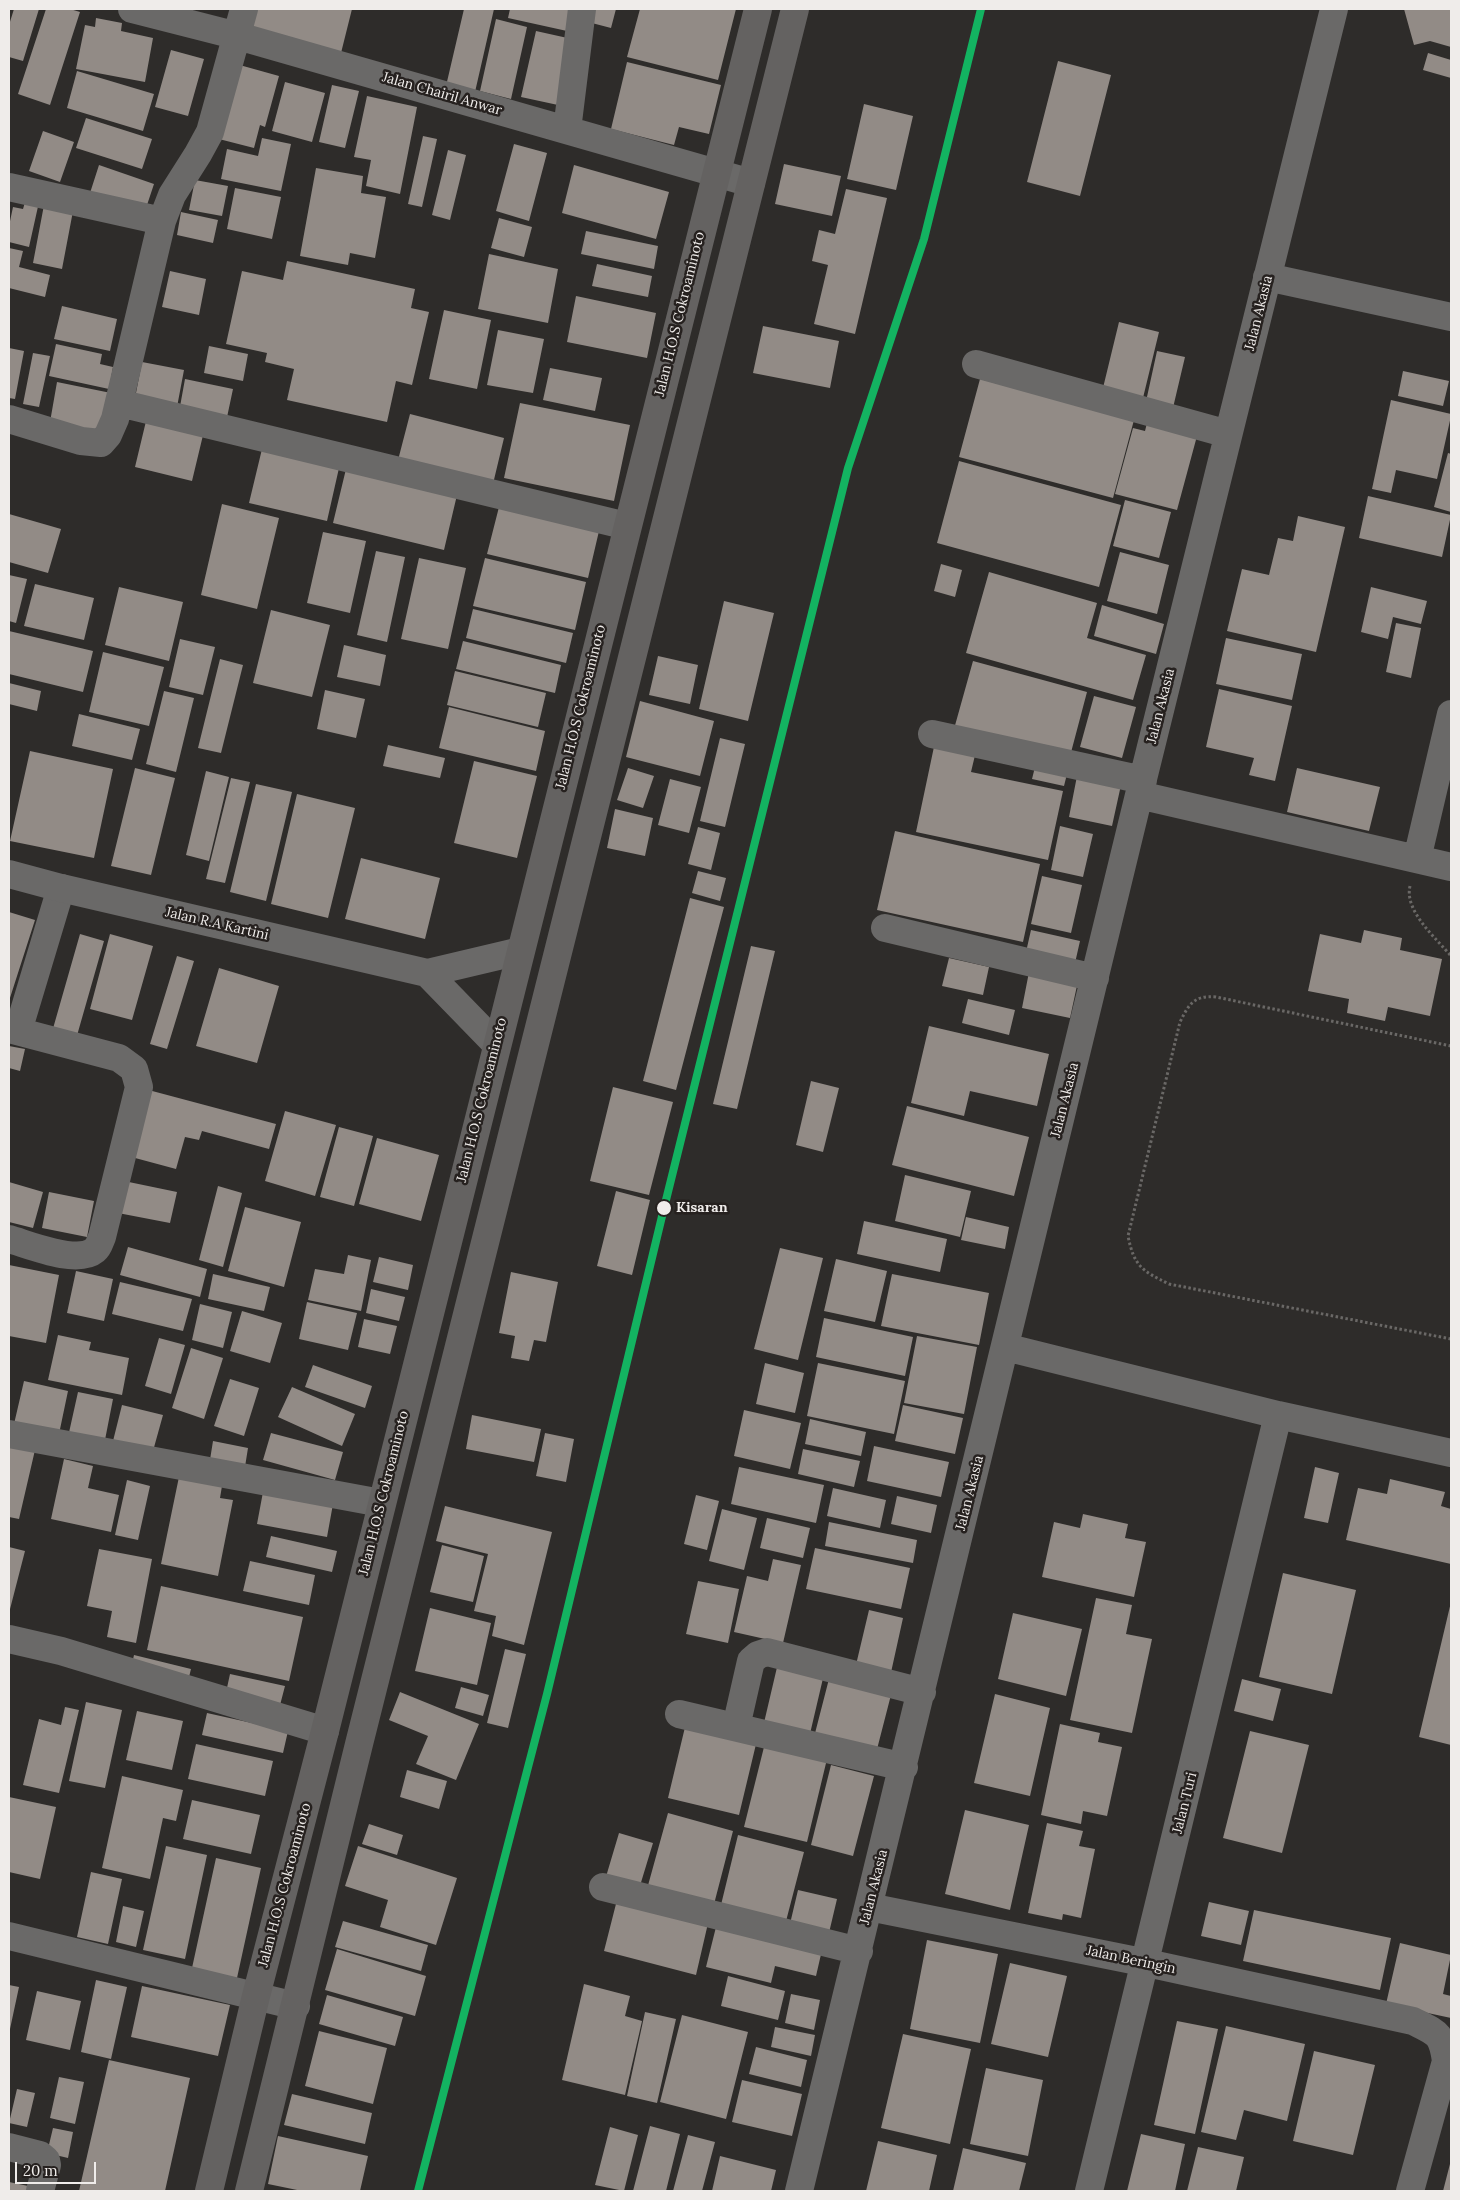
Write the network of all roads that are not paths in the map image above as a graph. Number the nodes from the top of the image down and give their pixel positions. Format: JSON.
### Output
{"nodes":[{"id":1,"x":132,"y":9,"type":"edge"},
{"id":2,"x":244,"y":9,"type":"edge"},
{"id":3,"x":582,"y":9,"type":"edge"},
{"id":4,"x":758,"y":9,"type":"edge"},
{"id":5,"x":795,"y":9,"type":"edge"},
{"id":6,"x":1334,"y":9,"type":"edge"},
{"id":7,"x":238,"y":36,"type":"junction"},
{"id":8,"x":567,"y":130,"type":"junction"},
{"id":9,"x":716,"y":174,"type":"junction"},
{"id":10,"x":751,"y":182,"type":"junction"},
{"id":11,"x":9,"y":187,"type":"edge"},
{"id":12,"x":162,"y":221,"type":"junction"},
{"id":13,"x":1268,"y":277,"type":"junction"},
{"id":14,"x":1451,"y":317,"type":"edge"},
{"id":15,"x":976,"y":364,"type":"dead end"},
{"id":16,"x":119,"y":403,"type":"junction"},
{"id":17,"x":9,"y":419,"type":"edge"},
{"id":18,"x":1228,"y":434,"type":"junction"},
{"id":19,"x":627,"y":526,"type":"junction"},
{"id":20,"x":1451,"y":714,"type":"edge"},
{"id":21,"x":932,"y":734,"type":"dead end"},
{"id":22,"x":1141,"y":788,"type":"junction"},
{"id":23,"x":1417,"y":859,"type":"junction"},
{"id":24,"x":1451,"y":867,"type":"edge"},
{"id":25,"x":9,"y":874,"type":"edge"},
{"id":26,"x":61,"y":888,"type":"junction"},
{"id":27,"x":885,"y":928,"type":"dead end"},
{"id":28,"x":520,"y":951,"type":"junction"},
{"id":29,"x":427,"y":973,"type":"junction"},
{"id":30,"x":1095,"y":978,"type":"junction"},
{"id":31,"x":14,"y":1030,"type":"edge"},
{"id":32,"x":496,"y":1044,"type":"junction"},
{"id":33,"x":9,"y":1239,"type":"edge"},
{"id":34,"x":1005,"y":1347,"type":"junction"},
{"id":35,"x":1278,"y":1415,"type":"junction"},
{"id":36,"x":9,"y":1434,"type":"edge"},
{"id":37,"x":1451,"y":1453,"type":"edge"},
{"id":38,"x":381,"y":1503,"type":"junction"},
{"id":39,"x":9,"y":1639,"type":"edge"},
{"id":40,"x":922,"y":1692,"type":"junction"},
{"id":41,"x":679,"y":1714,"type":"dead end"},
{"id":42,"x":736,"y":1727,"type":"junction"},
{"id":43,"x":325,"y":1731,"type":"junction"},
{"id":44,"x":904,"y":1767,"type":"junction"},
{"id":45,"x":603,"y":1887,"type":"dead end"},
{"id":46,"x":869,"y":1908,"type":"junction"},
{"id":47,"x":9,"y":1936,"type":"edge"},
{"id":48,"x":859,"y":1951,"type":"junction"},
{"id":49,"x":1146,"y":1963,"type":"junction"},
{"id":50,"x":256,"y":1996,"type":"junction"},
{"id":51,"x":296,"y":2006,"type":"junction"},
{"id":52,"x":9,"y":2147,"type":"edge"},
{"id":53,"x":40,"y":2191,"type":"edge"},
{"id":54,"x":209,"y":2191,"type":"edge"},
{"id":55,"x":249,"y":2191,"type":"edge"},
{"id":56,"x":799,"y":2191,"type":"edge"},
{"id":57,"x":1089,"y":2191,"type":"edge"},
{"id":58,"x":1410,"y":2191,"type":"edge"}],
"edges":[{"from":1,"to":7,"type":"street","name":"Jalan Chairil Anwar"},
{"from":2,"to":7,"type":"street"},
{"from":3,"to":8,"type":"street"},
{"from":4,"to":9,"type":"main road","name":"Jalan H.O.S Cokroaminoto"},
{"from":5,"to":10,"type":"main road"},
{"from":6,"to":13,"type":"street","name":"Jalan Akasia"},
{"from":7,"to":8,"type":"street","name":"Jalan Chairil Anwar"},
{"from":7,"to":12,"type":"street"},
{"from":8,"to":9,"type":"street","name":"Jalan Chairil Anwar"},
{"from":9,"to":10,"type":"street","name":"Jalan Chairil Anwar"},
{"from":9,"to":19,"type":"main road","name":"Jalan H.O.S Cokroaminoto"},
{"from":10,"to":51,"type":"main road"},
{"from":11,"to":12,"type":"street"},
{"from":12,"to":16,"type":"street"},
{"from":13,"to":14,"type":"street"},
{"from":13,"to":18,"type":"street","name":"Jalan Akasia"},
{"from":15,"to":18,"type":"street"},
{"from":16,"to":17,"type":"street"},
{"from":16,"to":19,"type":"street"},
{"from":18,"to":22,"type":"street","name":"Jalan Akasia"},
{"from":19,"to":28,"type":"main road","name":"Jalan H.O.S Cokroaminoto"},
{"from":20,"to":23,"type":"street"},
{"from":21,"to":22,"type":"street"},
{"from":22,"to":23,"type":"street"},
{"from":22,"to":30,"type":"street","name":"Jalan Akasia"},
{"from":23,"to":24,"type":"street"},
{"from":25,"to":26,"type":"street","name":"Jalan R.A Kartini"},
{"from":26,"to":29,"type":"street","name":"Jalan R.A Kartini"},
{"from":26,"to":31,"type":"street"},
{"from":27,"to":30,"type":"street"},
{"from":28,"to":29,"type":"street"},
{"from":28,"to":32,"type":"main road","name":"Jalan H.O.S Cokroaminoto"},
{"from":29,"to":32,"type":"street"},
{"from":30,"to":34,"type":"street","name":"Jalan Akasia"},
{"from":31,"to":33,"type":"street"},
{"from":32,"to":38,"type":"main road","name":"Jalan H.O.S Cokroaminoto"},
{"from":34,"to":35,"type":"street"},
{"from":34,"to":40,"type":"street","name":"Jalan Akasia"},
{"from":35,"to":37,"type":"street"},
{"from":35,"to":49,"type":"street","name":"Jalan Turi"},
{"from":36,"to":38,"type":"street"},
{"from":38,"to":43,"type":"main road","name":"Jalan H.O.S Cokroaminoto"},
{"from":39,"to":43,"type":"street"},
{"from":40,"to":42,"type":"street"},
{"from":40,"to":44,"type":"street","name":"Jalan Akasia"},
{"from":41,"to":42,"type":"street"},
{"from":42,"to":44,"type":"street"},
{"from":43,"to":50,"type":"main road","name":"Jalan H.O.S Cokroaminoto"},
{"from":44,"to":46,"type":"street","name":"Jalan Akasia"},
{"from":45,"to":48,"type":"street"},
{"from":46,"to":48,"type":"street","name":"Jalan Akasia"},
{"from":46,"to":49,"type":"street","name":"Jalan Beringin"},
{"from":47,"to":50,"type":"street"},
{"from":48,"to":56,"type":"street","name":"Jalan Akasia"},
{"from":49,"to":57,"type":"street","name":"Jalan Turi"},
{"from":49,"to":58,"type":"street","name":"Jalan Beringin"},
{"from":50,"to":51,"type":"street"},
{"from":50,"to":54,"type":"main road","name":"Jalan H.O.S Cokroaminoto"},
{"from":51,"to":55,"type":"main road"},
{"from":52,"to":53,"type":"street"}]}
